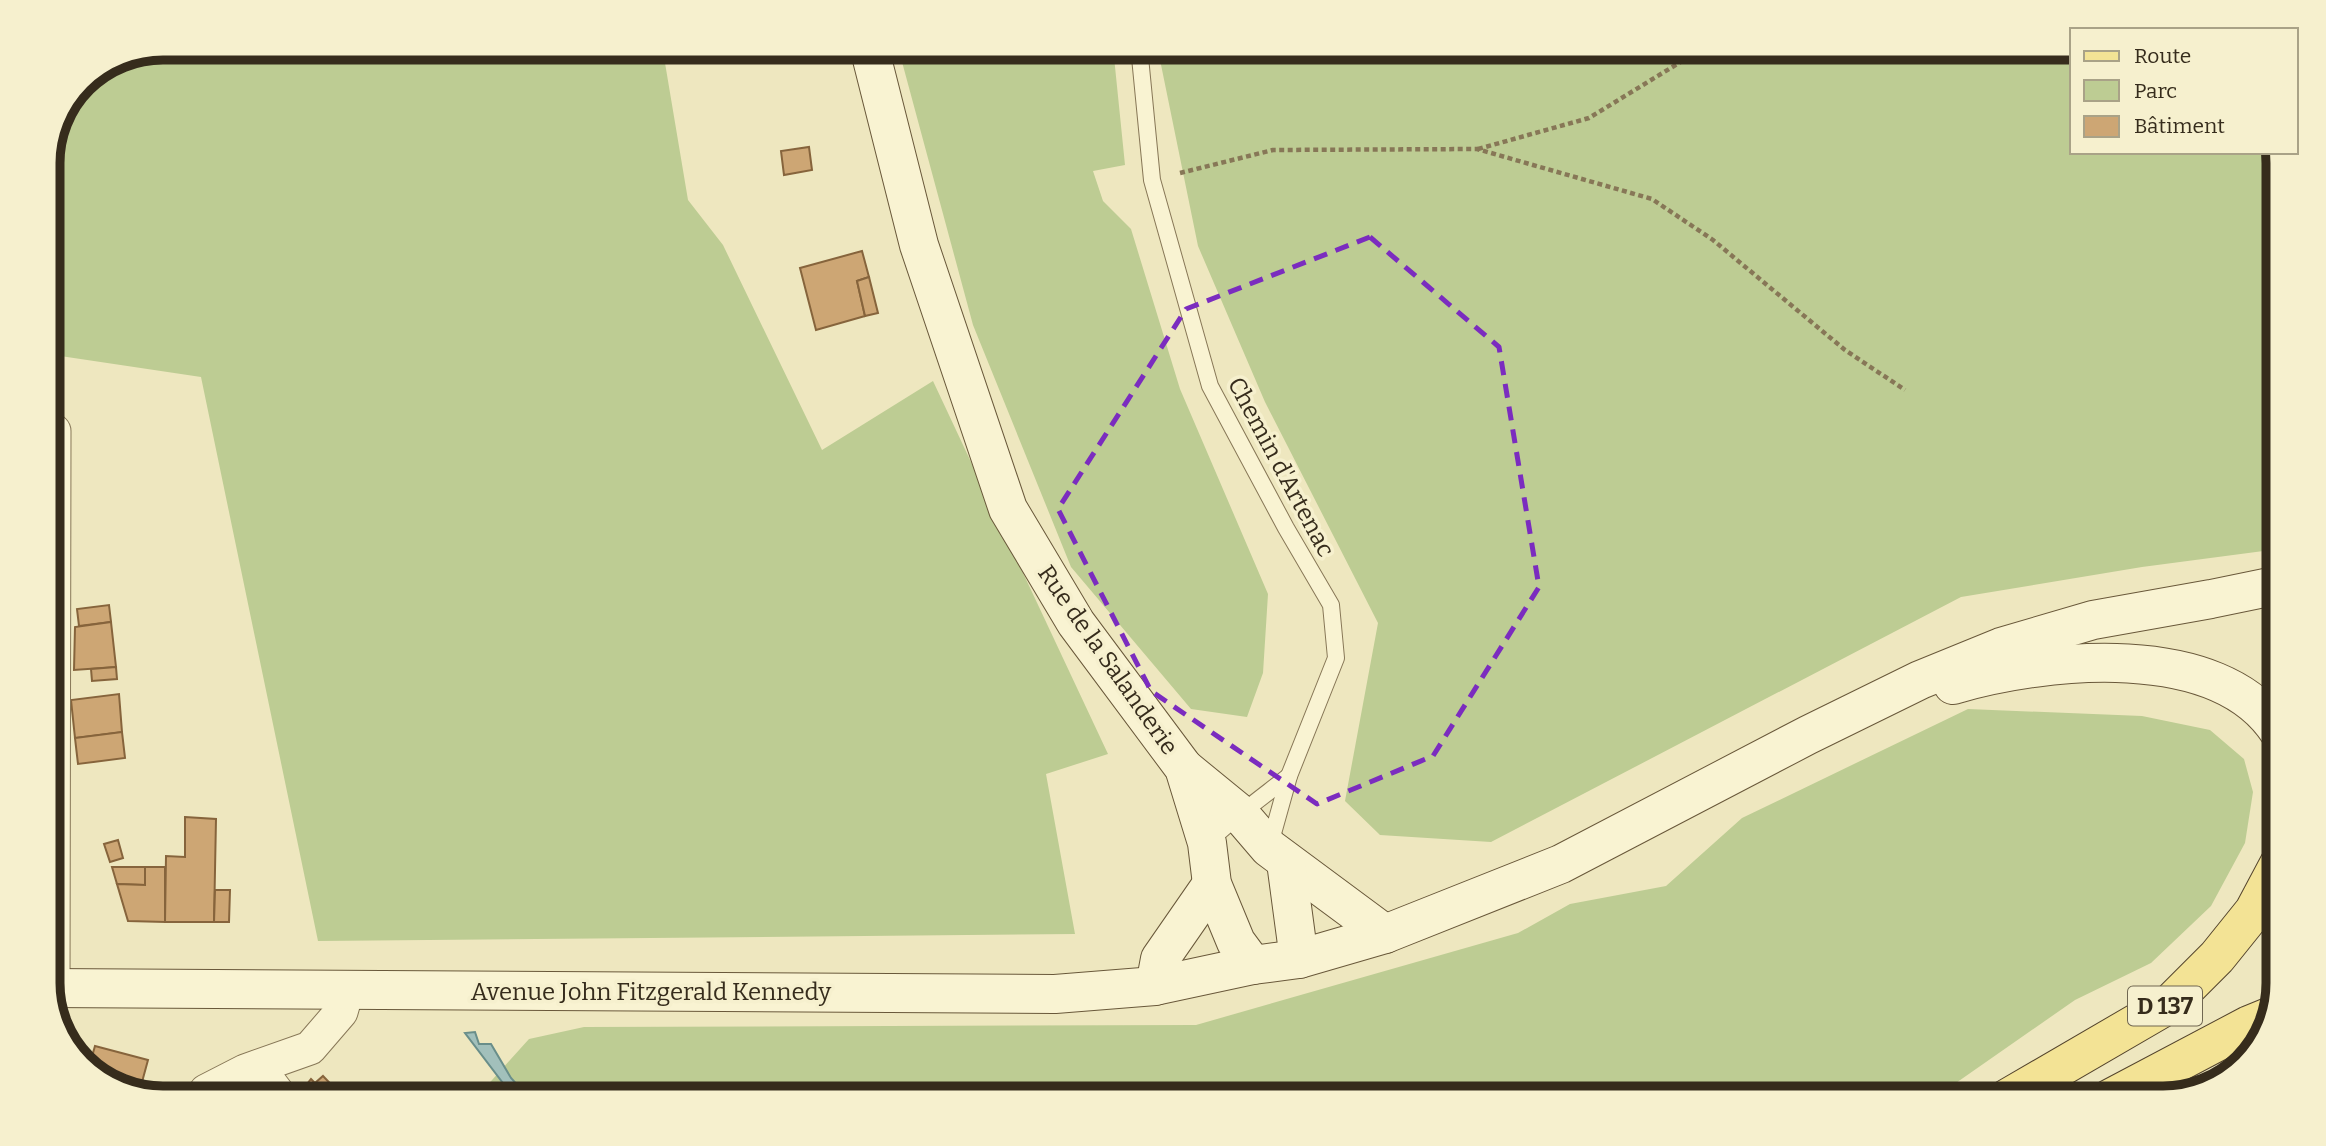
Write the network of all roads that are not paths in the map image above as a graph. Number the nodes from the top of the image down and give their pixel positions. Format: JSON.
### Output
{"nodes":[{"id":1,"x":872,"y":59,"type":"edge"},
{"id":2,"x":1140,"y":59,"type":"edge"},
{"id":3,"x":2266,"y":588,"type":"edge"},
{"id":4,"x":2266,"y":715,"type":"edge"},
{"id":5,"x":1847,"y":717,"type":"junction"},
{"id":6,"x":1184,"y":768,"type":"junction"},
{"id":7,"x":1289,"y":776,"type":"junction"},
{"id":8,"x":1238,"y":813,"type":"junction"},
{"id":9,"x":1207,"y":843,"type":"junction"},
{"id":10,"x":1278,"y":855,"type":"junction"},
{"id":11,"x":1212,"y":884,"type":"junction"},
{"id":12,"x":2266,"y":888,"type":"edge"},
{"id":13,"x":1385,"y":934,"type":"junction"},
{"id":14,"x":1299,"y":959,"type":"junction"},
{"id":15,"x":1253,"y":965,"type":"junction"},
{"id":16,"x":1155,"y":986,"type":"junction"},
{"id":17,"x":60,"y":988,"type":"edge"},
{"id":18,"x":347,"y":991,"type":"junction"},
{"id":19,"x":2259,"y":1021,"type":"edge"},
{"id":20,"x":258,"y":1067,"type":"junction"},
{"id":21,"x":217,"y":1086,"type":"edge"},
{"id":22,"x":272,"y":1086,"type":"edge"},
{"id":23,"x":2028,"y":1086,"type":"edge"},
{"id":24,"x":2134,"y":1086,"type":"edge"}],
"edges":[{"from":1,"to":6,"type":"main road","name":"Rue de la Salanderie"},
{"from":2,"to":7,"type":"lane","name":"Chemin d'Artenac"},
{"from":3,"to":5,"type":"main road"},
{"from":4,"to":5,"type":"main road"},
{"from":5,"to":13,"type":"main road"},
{"from":6,"to":8,"type":"main road"},
{"from":6,"to":9,"type":"main road","name":"Rue de la Salanderie"},
{"from":7,"to":8,"type":"lane"},
{"from":7,"to":10,"type":"lane","name":"Chemin d'Artenac"},
{"from":8,"to":9,"type":"lane"},
{"from":8,"to":10,"type":"main road"},
{"from":9,"to":11,"type":"main road","name":"Rue de la Salanderie"},
{"from":10,"to":13,"type":"main road"},
{"from":10,"to":14,"type":"main road"},
{"from":11,"to":15,"type":"main road","name":"Rue de la Salanderie"},
{"from":11,"to":16,"type":"main road"},
{"from":12,"to":23,"type":"main road","number":"D 137"},
{"from":13,"to":14,"type":"main road"},
{"from":14,"to":15,"type":"main road","name":"Avenue John Fitzgerald Kennedy"},
{"from":15,"to":16,"type":"main road","name":"Avenue John Fitzgerald Kennedy"},
{"from":16,"to":18,"type":"main road","name":"Avenue John Fitzgerald Kennedy"},
{"from":17,"to":18,"type":"main road","name":"Avenue John Fitzgerald Kennedy"},
{"from":18,"to":20,"type":"street"},
{"from":19,"to":24,"type":"main road","number":"D 137"},
{"from":20,"to":21,"type":"street"},
{"from":20,"to":22,"type":"street"}]}
